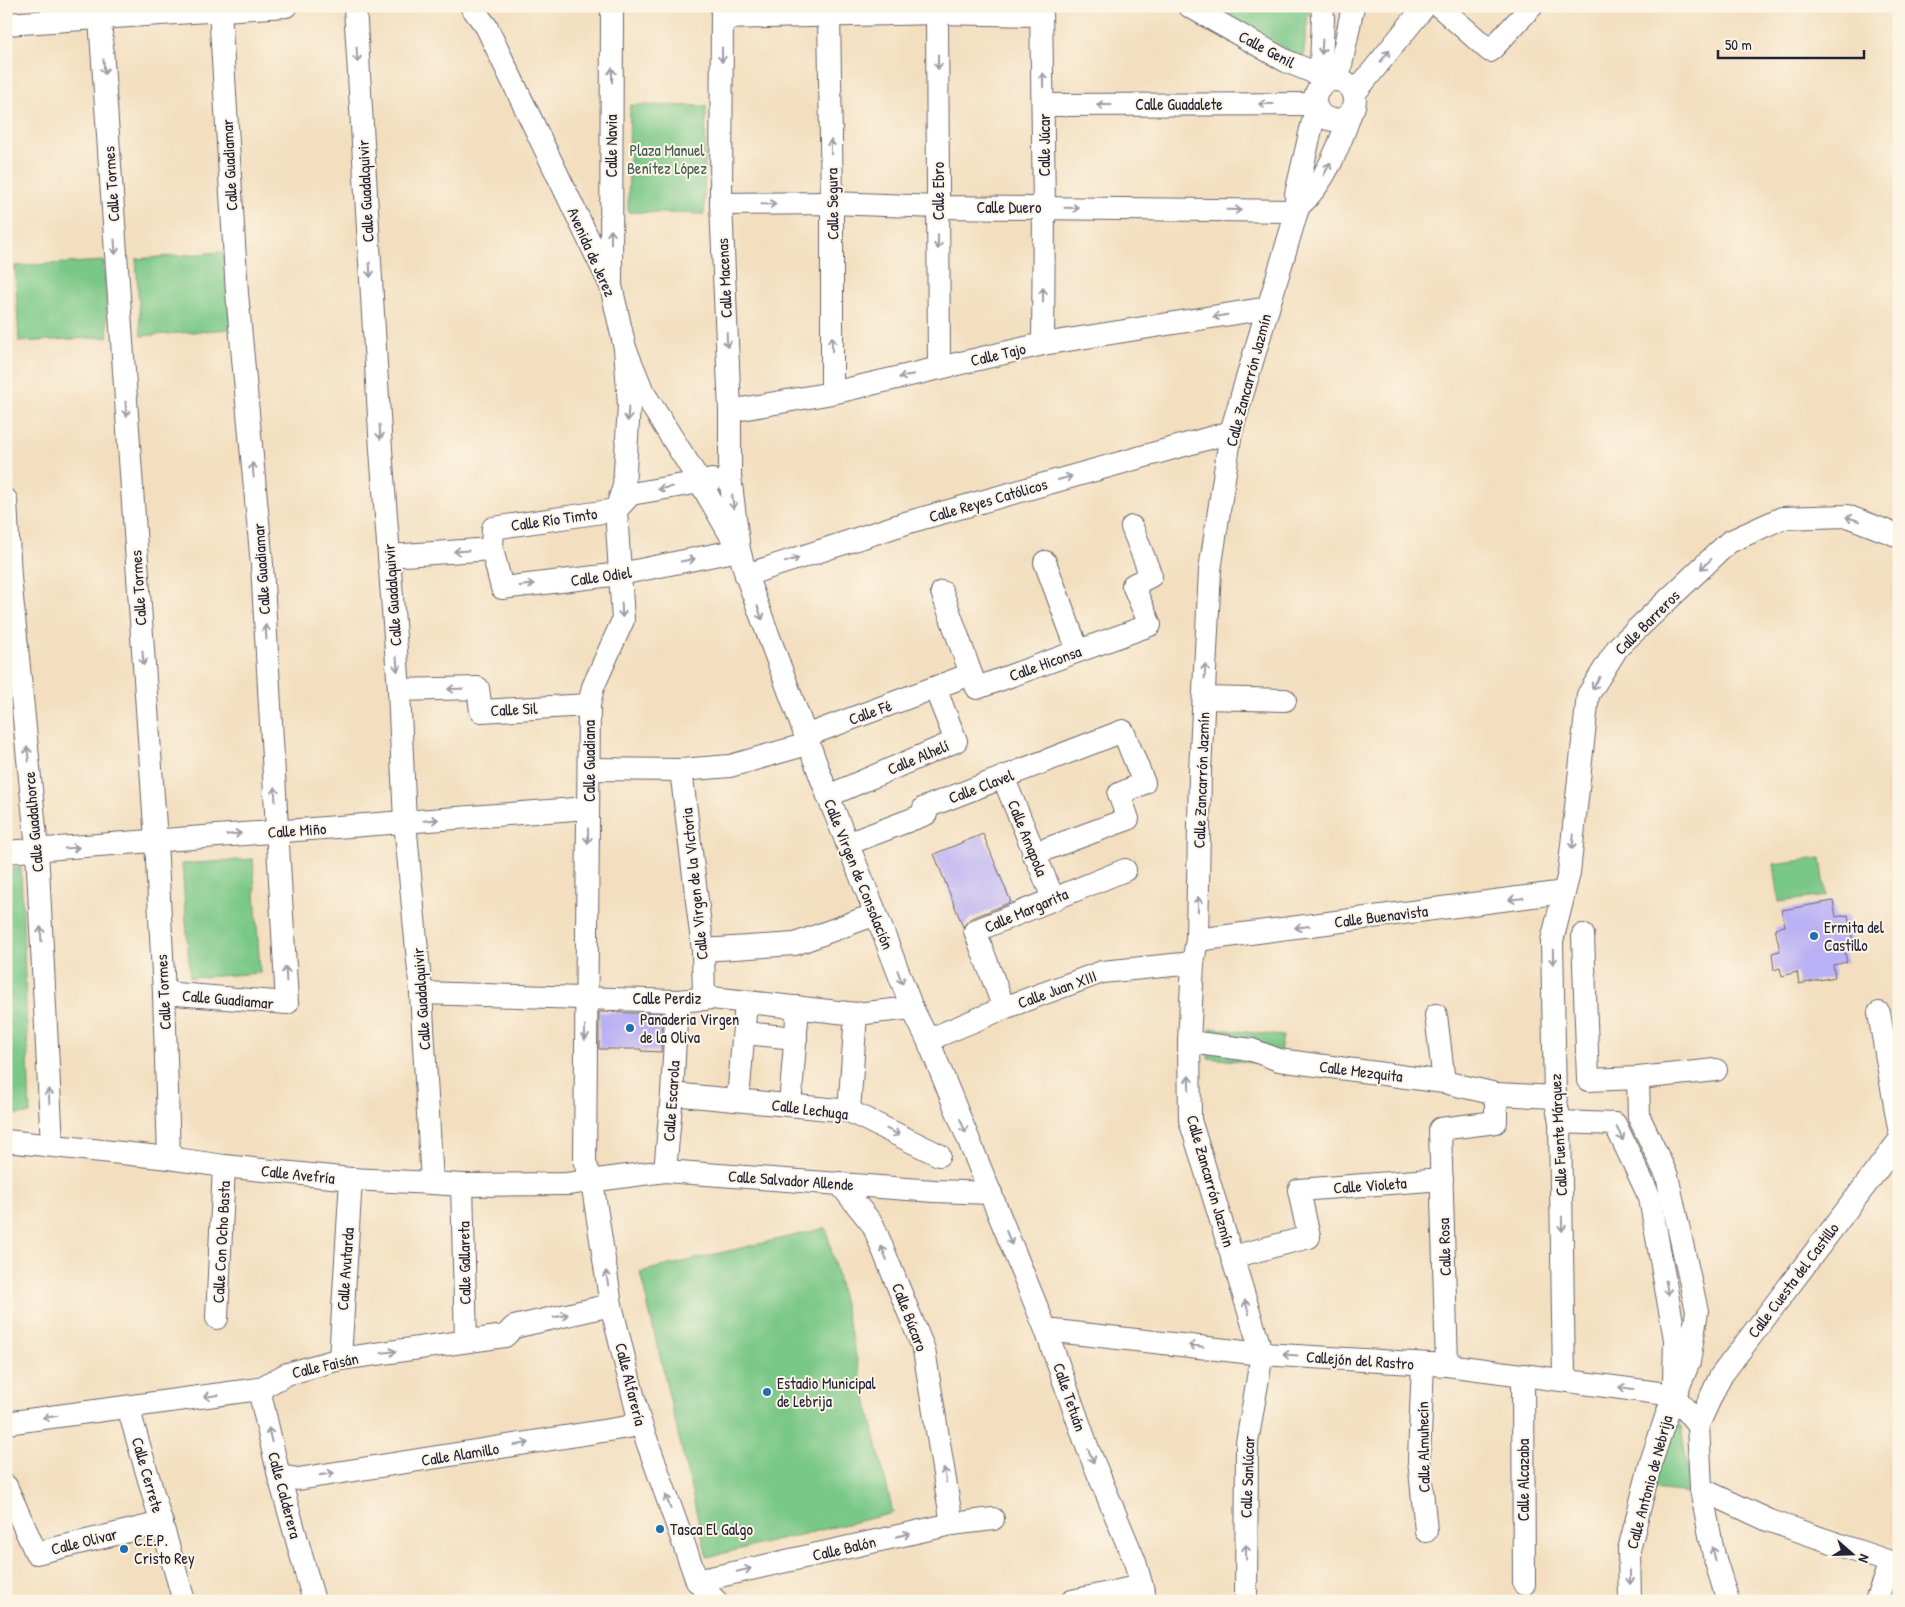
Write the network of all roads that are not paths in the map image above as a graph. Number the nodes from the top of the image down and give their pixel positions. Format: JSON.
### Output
{"nodes":[{"id":1,"x":286,"y":6,"type":"edge"},
{"id":2,"x":355,"y":6,"type":"edge"},
{"id":3,"x":471,"y":6,"type":"edge"},
{"id":4,"x":612,"y":6,"type":"edge"},
{"id":5,"x":1189,"y":6,"type":"edge"},
{"id":6,"x":1322,"y":6,"type":"edge"},
{"id":7,"x":1353,"y":6,"type":"edge"},
{"id":8,"x":1425,"y":6,"type":"edge"},
{"id":9,"x":1439,"y":6,"type":"edge"},
{"id":10,"x":1532,"y":6,"type":"edge"},
{"id":11,"x":220,"y":10,"type":"junction"},
{"id":12,"x":1041,"y":11,"type":"edge"},
{"id":13,"x":722,"y":12,"type":"edge"},
{"id":14,"x":937,"y":14,"type":"junction"},
{"id":15,"x":829,"y":15,"type":"junction"},
{"id":16,"x":100,"y":18,"type":"junction"},
{"id":17,"x":6,"y":24,"type":"edge"},
{"id":18,"x":1330,"y":95,"type":"junction"},
{"id":19,"x":1043,"y":105,"type":"junction"},
{"id":20,"x":832,"y":203,"type":"junction"},
{"id":21,"x":721,"y":204,"type":"junction"},
{"id":22,"x":938,"y":207,"type":"junction"},
{"id":23,"x":1044,"y":207,"type":"junction"},
{"id":24,"x":1297,"y":209,"type":"junction"},
{"id":25,"x":611,"y":286,"type":"junction"},
{"id":26,"x":1268,"y":308,"type":"junction"},
{"id":27,"x":1043,"y":344,"type":"junction"},
{"id":28,"x":625,"y":348,"type":"junction"},
{"id":29,"x":939,"y":368,"type":"junction"},
{"id":30,"x":832,"y":393,"type":"junction"},
{"id":31,"x":730,"y":411,"type":"junction"},
{"id":32,"x":1231,"y":432,"type":"junction"},
{"id":33,"x":730,"y":476,"type":"junction"},
{"id":34,"x":700,"y":482,"type":"junction"},
{"id":35,"x":6,"y":500,"type":"edge"},
{"id":36,"x":616,"y":510,"type":"junction"},
{"id":37,"x":1132,"y":527,"type":"dead end"},
{"id":38,"x":1899,"y":536,"type":"edge"},
{"id":39,"x":492,"y":549,"type":"junction"},
{"id":40,"x":739,"y":550,"type":"junction"},
{"id":41,"x":389,"y":556,"type":"junction"},
{"id":42,"x":1045,"y":562,"type":"dead end"},
{"id":43,"x":620,"y":574,"type":"junction"},
{"id":44,"x":746,"y":575,"type":"junction"},
{"id":45,"x":942,"y":592,"type":"dead end"},
{"id":46,"x":1078,"y":651,"type":"junction"},
{"id":47,"x":974,"y":681,"type":"junction"},
{"id":48,"x":935,"y":688,"type":"junction"},
{"id":49,"x":399,"y":690,"type":"junction"},
{"id":50,"x":1204,"y":698,"type":"junction"},
{"id":51,"x":1285,"y":700,"type":"dead end"},
{"id":52,"x":589,"y":705,"type":"junction"},
{"id":53,"x":806,"y":740,"type":"junction"},
{"id":54,"x":589,"y":770,"type":"junction"},
{"id":55,"x":681,"y":770,"type":"junction"},
{"id":56,"x":1003,"y":777,"type":"junction"},
{"id":57,"x":828,"y":796,"type":"junction"},
{"id":58,"x":588,"y":808,"type":"junction"},
{"id":59,"x":405,"y":822,"type":"junction"},
{"id":60,"x":278,"y":831,"type":"junction"},
{"id":61,"x":156,"y":841,"type":"junction"},
{"id":62,"x":847,"y":844,"type":"junction"},
{"id":63,"x":37,"y":849,"type":"junction"},
{"id":64,"x":6,"y":852,"type":"edge"},
{"id":65,"x":1034,"y":854,"type":"junction"},
{"id":66,"x":1124,"y":870,"type":"dead end"},
{"id":67,"x":1564,"y":892,"type":"junction"},
{"id":68,"x":1053,"y":898,"type":"junction"},
{"id":69,"x":876,"y":914,"type":"junction"},
{"id":70,"x":1583,"y":935,"type":"dead end"},
{"id":71,"x":1197,"y":940,"type":"junction"},
{"id":72,"x":703,"y":950,"type":"junction"},
{"id":73,"x":1185,"y":964,"type":"junction"},
{"id":74,"x":421,"y":993,"type":"junction"},
{"id":75,"x":164,"y":994,"type":"junction"},
{"id":76,"x":585,"y":997,"type":"junction"},
{"id":77,"x":704,"y":998,"type":"junction"},
{"id":78,"x":677,"y":1001,"type":"junction"},
{"id":79,"x":746,"y":1002,"type":"junction"},
{"id":80,"x":798,"y":1008,"type":"junction"},
{"id":81,"x":912,"y":1008,"type":"junction"},
{"id":82,"x":1004,"y":1008,"type":"junction"},
{"id":83,"x":1879,"y":1013,"type":"dead end"},
{"id":84,"x":856,"y":1014,"type":"junction"},
{"id":85,"x":1436,"y":1014,"type":"dead end"},
{"id":86,"x":744,"y":1033,"type":"junction"},
{"id":87,"x":796,"y":1038,"type":"junction"},
{"id":88,"x":928,"y":1040,"type":"junction"},
{"id":89,"x":1189,"y":1042,"type":"junction"},
{"id":90,"x":1716,"y":1070,"type":"dead end"},
{"id":91,"x":1638,"y":1078,"type":"junction"},
{"id":92,"x":1444,"y":1082,"type":"junction"},
{"id":93,"x":672,"y":1094,"type":"junction"},
{"id":94,"x":1496,"y":1094,"type":"junction"},
{"id":95,"x":1555,"y":1098,"type":"junction"},
{"id":96,"x":738,"y":1100,"type":"junction"},
{"id":97,"x":790,"y":1105,"type":"junction"},
{"id":98,"x":849,"y":1111,"type":"junction"},
{"id":99,"x":1560,"y":1122,"type":"junction"},
{"id":100,"x":1899,"y":1128,"type":"edge"},
{"id":101,"x":6,"y":1141,"type":"edge"},
{"id":102,"x":1899,"y":1141,"type":"edge"},
{"id":103,"x":52,"y":1145,"type":"junction"},
{"id":104,"x":939,"y":1155,"type":"dead end"},
{"id":105,"x":169,"y":1158,"type":"junction"},
{"id":106,"x":224,"y":1166,"type":"junction"},
{"id":107,"x":666,"y":1170,"type":"junction"},
{"id":108,"x":351,"y":1179,"type":"junction"},
{"id":109,"x":1442,"y":1179,"type":"junction"},
{"id":110,"x":592,"y":1181,"type":"junction"},
{"id":111,"x":432,"y":1183,"type":"junction"},
{"id":112,"x":839,"y":1183,"type":"junction"},
{"id":113,"x":462,"y":1185,"type":"junction"},
{"id":114,"x":991,"y":1193,"type":"junction"},
{"id":115,"x":1232,"y":1257,"type":"junction"},
{"id":116,"x":611,"y":1305,"type":"junction"},
{"id":117,"x":218,"y":1318,"type":"dead end"},
{"id":118,"x":1046,"y":1330,"type":"junction"},
{"id":119,"x":466,"y":1341,"type":"junction"},
{"id":120,"x":1262,"y":1354,"type":"junction"},
{"id":121,"x":340,"y":1359,"type":"junction"},
{"id":122,"x":1423,"y":1364,"type":"junction"},
{"id":123,"x":1447,"y":1366,"type":"junction"},
{"id":124,"x":1564,"y":1369,"type":"junction"},
{"id":125,"x":1523,"y":1376,"type":"junction"},
{"id":126,"x":259,"y":1389,"type":"junction"},
{"id":127,"x":1674,"y":1395,"type":"junction"},
{"id":128,"x":128,"y":1407,"type":"junction"},
{"id":129,"x":639,"y":1419,"type":"junction"},
{"id":130,"x":6,"y":1423,"type":"edge"},
{"id":131,"x":1698,"y":1425,"type":"junction"},
{"id":132,"x":279,"y":1476,"type":"junction"},
{"id":133,"x":6,"y":1486,"type":"edge"},
{"id":134,"x":1701,"y":1489,"type":"junction"},
{"id":135,"x":993,"y":1519,"type":"dead end"},
{"id":136,"x":162,"y":1523,"type":"junction"},
{"id":137,"x":952,"y":1524,"type":"junction"},
{"id":138,"x":1426,"y":1531,"type":"dead end"},
{"id":139,"x":1894,"y":1564,"type":"edge"},
{"id":140,"x":697,"y":1580,"type":"junction"},
{"id":141,"x":1524,"y":1584,"type":"dead end"},
{"id":142,"x":1144,"y":1593,"type":"edge"},
{"id":143,"x":184,"y":1601,"type":"edge"},
{"id":144,"x":314,"y":1601,"type":"edge"},
{"id":145,"x":716,"y":1601,"type":"edge"},
{"id":146,"x":1072,"y":1601,"type":"edge"},
{"id":147,"x":1246,"y":1601,"type":"edge"},
{"id":148,"x":1630,"y":1601,"type":"edge"},
{"id":149,"x":1728,"y":1601,"type":"edge"},
{"id":150,"x":1876,"y":1601,"type":"edge"}],
"edges":[{"from":1,"to":11,"type":"street"},
{"from":2,"to":41,"type":"street","name":"Calle Guadalquivir","one_way":true},
{"from":3,"to":25,"type":"street","name":"Avenida de Jerez"},
{"from":25,"to":4,"type":"street","name":"Calle Navia","one_way":true},
{"from":5,"to":18,"type":"street","name":"Calle Genil"},
{"from":6,"to":18,"type":"street","one_way":true},
{"from":7,"to":18,"type":"street"},
{"from":18,"to":8,"type":"street","one_way":true},
{"from":9,"to":10,"type":"street"},
{"from":11,"to":16,"type":"street"},
{"from":60,"to":11,"type":"street","name":"Calle Guadiamar","one_way":true},
{"from":12,"to":14,"type":"street"},
{"from":19,"to":12,"type":"street","name":"Calle Júcar","one_way":true},
{"from":13,"to":15,"type":"street"},
{"from":13,"to":21,"type":"street","name":"Calle Macenas","one_way":true},
{"from":14,"to":15,"type":"street"},
{"from":14,"to":22,"type":"street","name":"Calle Ebro","one_way":true},
{"from":20,"to":15,"type":"street","name":"Calle Segura","one_way":true},
{"from":16,"to":17,"type":"street"},
{"from":16,"to":61,"type":"street","name":"Calle Tormes","one_way":true},
{"from":18,"to":19,"type":"street","name":"Calle Guadalete","one_way":true},
{"from":18,"to":24,"type":"street","name":"Calle Zancarrón Jazmín"},
{"from":24,"to":18,"type":"street","name":"Calle Zancarrón Jazmín","one_way":true},
{"from":19,"to":23,"type":"street","name":"Calle Júcar"},
{"from":21,"to":20,"type":"street","name":"Calle Duero","one_way":true},
{"from":20,"to":22,"type":"street","name":"Calle Duero"},
{"from":30,"to":20,"type":"street","name":"Calle Segura","one_way":true},
{"from":21,"to":31,"type":"street","name":"Calle Macenas","one_way":true},
{"from":22,"to":23,"type":"street","name":"Calle Duero"},
{"from":22,"to":29,"type":"street","name":"Calle Ebro","one_way":true},
{"from":23,"to":24,"type":"street","name":"Calle Duero","one_way":true},
{"from":27,"to":23,"type":"street","name":"Calle Júcar","one_way":true},
{"from":24,"to":26,"type":"street","name":"Calle Zancarrón Jazmín"},
{"from":25,"to":28,"type":"street","name":"Avenida de Jerez"},
{"from":26,"to":27,"type":"street","name":"Calle Tajo","one_way":true},
{"from":26,"to":32,"type":"street","name":"Calle Zancarrón Jazmín"},
{"from":27,"to":29,"type":"street","name":"Calle Tajo"},
{"from":28,"to":34,"type":"street","name":"Avenida de Jerez"},
{"from":28,"to":36,"type":"street","name":"Calle Guadiana","one_way":true},
{"from":29,"to":30,"type":"street","name":"Calle Tajo","one_way":true},
{"from":30,"to":31,"type":"street","name":"Calle Tajo"},
{"from":31,"to":33,"type":"street","name":"Calle Macenas"},
{"from":44,"to":32,"type":"street","name":"Calle Reyes Católicos","one_way":true},
{"from":50,"to":32,"type":"street","name":"Calle Zancarrón Jazmín","one_way":true},
{"from":33,"to":34,"type":"street","name":"Calle Río Timto"},
{"from":33,"to":40,"type":"street","name":"Calle Macenas","one_way":true},
{"from":34,"to":36,"type":"street","name":"Calle Río Timto","one_way":true},
{"from":34,"to":40,"type":"street","name":"Avenida de Jerez"},
{"from":63,"to":35,"type":"street","name":"Calle Guadalhorce","one_way":true},
{"from":36,"to":39,"type":"street","name":"Calle Río Timto"},
{"from":36,"to":43,"type":"street","name":"Calle Guadiana"},
{"from":37,"to":46,"type":"street","name":"Calle Hiconsa"},
{"from":38,"to":67,"type":"street","name":"Calle Barreros","one_way":true},
{"from":39,"to":41,"type":"street","one_way":true},
{"from":39,"to":43,"type":"street","name":"Calle Odiel","one_way":true},
{"from":43,"to":40,"type":"street","name":"Calle Odiel","one_way":true},
{"from":40,"to":44,"type":"street","name":"Calle Virgen de Consolación"},
{"from":41,"to":49,"type":"street","name":"Calle Guadalquivir","one_way":true},
{"from":42,"to":46,"type":"street"},
{"from":43,"to":52,"type":"street","name":"Calle Guadiana","one_way":true},
{"from":44,"to":53,"type":"street","name":"Calle Virgen de Consolación","one_way":true},
{"from":45,"to":47,"type":"street"},
{"from":46,"to":47,"type":"street","name":"Calle Hiconsa"},
{"from":47,"to":48,"type":"street","name":"Calle Hiconsa"},
{"from":48,"to":53,"type":"street","name":"Calle Fé"},
{"from":48,"to":57,"type":"street","name":"Calle Alhelí"},
{"from":52,"to":49,"type":"street","name":"Calle Sil","one_way":true},
{"from":49,"to":59,"type":"street","name":"Calle Guadalquivir"},
{"from":50,"to":51,"type":"street"},
{"from":71,"to":50,"type":"street","name":"Calle Zancarrón Jazmín","one_way":true},
{"from":52,"to":54,"type":"street","name":"Calle Guadiana"},
{"from":53,"to":55,"type":"street","name":"Calle Fé"},
{"from":53,"to":57,"type":"street","name":"Calle Virgen de Consolación"},
{"from":54,"to":55,"type":"street","name":"Calle Fé"},
{"from":54,"to":58,"type":"street","name":"Calle Guadiana"},
{"from":55,"to":72,"type":"street","name":"Calle Virgen de la Victoria"},
{"from":56,"to":62,"type":"street","name":"Calle Clavel"},
{"from":56,"to":65,"type":"street","name":"Calle Amapola"},
{"from":56,"to":65,"type":"street","name":"Calle Clavel"},
{"from":57,"to":62,"type":"street","name":"Calle Virgen de Consolación"},
{"from":59,"to":58,"type":"street","name":"Calle Miño","one_way":true},
{"from":58,"to":76,"type":"street","name":"Calle Guadiana","one_way":true},
{"from":59,"to":60,"type":"street","name":"Calle Miño"},
{"from":59,"to":74,"type":"street","name":"Calle Guadalquivir"},
{"from":61,"to":60,"type":"street","name":"Calle Miño","one_way":true},
{"from":75,"to":60,"type":"street","name":"Calle Guadiamar","one_way":true},
{"from":63,"to":61,"type":"street","name":"Calle Miño","one_way":true},
{"from":61,"to":75,"type":"street","name":"Calle Tormes"},
{"from":62,"to":69,"type":"street","name":"Calle Virgen de Consolación"},
{"from":63,"to":64,"type":"street","name":"Calle Miño"},
{"from":103,"to":63,"type":"street","name":"Calle Guadalhorce","one_way":true},
{"from":65,"to":68,"type":"street","name":"Calle Amapola"},
{"from":66,"to":68,"type":"street","name":"Calle Margarita"},
{"from":67,"to":71,"type":"street","name":"Calle Buenavista","one_way":true},
{"from":67,"to":95,"type":"street","name":"Calle Fuente Márquez","one_way":true},
{"from":68,"to":82,"type":"street","name":"Calle Margarita"},
{"from":69,"to":72,"type":"street"},
{"from":69,"to":81,"type":"street","name":"Calle Virgen de Consolación","one_way":true},
{"from":70,"to":91,"type":"street"},
{"from":71,"to":73,"type":"street","name":"Calle Zancarrón Jazmín"},
{"from":72,"to":77,"type":"street","name":"Calle Virgen de la Victoria"},
{"from":73,"to":82,"type":"street","name":"Calle Juan XIII"},
{"from":73,"to":89,"type":"street","name":"Calle Zancarrón Jazmín"},
{"from":74,"to":76,"type":"street","name":"Calle Perdiz"},
{"from":74,"to":111,"type":"street","name":"Calle Guadalquivir"},
{"from":75,"to":105,"type":"street","name":"Calle Tormes"},
{"from":76,"to":78,"type":"street","name":"Calle Perdiz"},
{"from":76,"to":110,"type":"street","name":"Calle Guadiana","one_way":true},
{"from":77,"to":78,"type":"street","name":"Calle Perdiz"},
{"from":77,"to":79,"type":"street","name":"Calle Perdiz"},
{"from":78,"to":93,"type":"street","name":"Calle Escarola"},
{"from":79,"to":80,"type":"street","name":"Calle Perdiz"},
{"from":79,"to":86,"type":"street"},
{"from":80,"to":84,"type":"street","name":"Calle Perdiz"},
{"from":80,"to":87,"type":"street"},
{"from":81,"to":84,"type":"street","name":"Calle Perdiz"},
{"from":81,"to":88,"type":"street","name":"Calle Virgen de Consolación"},
{"from":82,"to":88,"type":"street","name":"Calle Juan XIII"},
{"from":83,"to":100,"type":"street"},
{"from":84,"to":98,"type":"street"},
{"from":85,"to":92,"type":"street"},
{"from":86,"to":87,"type":"street"},
{"from":86,"to":96,"type":"street"},
{"from":87,"to":97,"type":"street"},
{"from":88,"to":114,"type":"street","name":"Calle Virgen de Consolación","one_way":true},
{"from":89,"to":92,"type":"street","name":"Calle Mezquita"},
{"from":115,"to":89,"type":"street","name":"Calle Zancarrón Jazmín","one_way":true},
{"from":90,"to":91,"type":"street"},
{"from":91,"to":127,"type":"street"},
{"from":92,"to":94,"type":"street","name":"Calle Mezquita"},
{"from":93,"to":96,"type":"street","name":"Calle Lechuga"},
{"from":93,"to":107,"type":"street","name":"Calle Escarola"},
{"from":94,"to":95,"type":"street","name":"Calle Mezquita"},
{"from":94,"to":109,"type":"street","name":"Calle Rosa"},
{"from":95,"to":99,"type":"street","name":"Calle Fuente Márquez"},
{"from":96,"to":97,"type":"street","name":"Calle Lechuga"},
{"from":97,"to":98,"type":"street","name":"Calle Lechuga"},
{"from":98,"to":104,"type":"street","name":"Calle Lechuga","one_way":true},
{"from":99,"to":124,"type":"street","name":"Calle Fuente Márquez","one_way":true},
{"from":99,"to":127,"type":"street","one_way":true},
{"from":101,"to":103,"type":"street","name":"Calle Avefría"},
{"from":102,"to":131,"type":"street","name":"Calle Cuesta del Castillo"},
{"from":103,"to":105,"type":"street","name":"Calle Avefría"},
{"from":105,"to":106,"type":"street","name":"Calle Avefría"},
{"from":106,"to":108,"type":"street","name":"Calle Avefría"},
{"from":106,"to":117,"type":"street","name":"Calle Con Ocho Basta"},
{"from":107,"to":110,"type":"street","name":"Calle Salvador Allende"},
{"from":107,"to":112,"type":"street","name":"Calle Salvador Allende"},
{"from":108,"to":111,"type":"street","name":"Calle Avefría"},
{"from":108,"to":121,"type":"street","name":"Calle Avutarda"},
{"from":109,"to":115,"type":"street","name":"Calle Violeta"},
{"from":109,"to":123,"type":"street","name":"Calle Rosa"},
{"from":110,"to":113,"type":"street","name":"Calle Avefría"},
{"from":116,"to":110,"type":"street","name":"Calle Alfarería","one_way":true},
{"from":111,"to":113,"type":"street","name":"Calle Avefría"},
{"from":112,"to":114,"type":"street","name":"Calle Salvador Allende"},
{"from":137,"to":112,"type":"street","name":"Calle Búcaro","one_way":true},
{"from":113,"to":119,"type":"street","name":"Calle Gallareta"},
{"from":114,"to":118,"type":"street","name":"Calle Tetuán","one_way":true},
{"from":120,"to":115,"type":"street","name":"Calle Zancarrón Jazmín","one_way":true},
{"from":119,"to":116,"type":"street","name":"Calle Faisán","one_way":true},
{"from":116,"to":129,"type":"street","name":"Calle Alfarería"},
{"from":120,"to":118,"type":"street","name":"Callejón del Rastro","one_way":true},
{"from":118,"to":142,"type":"street","name":"Calle Tetuán","one_way":true},
{"from":121,"to":119,"type":"street","name":"Calle Faisán","one_way":true},
{"from":122,"to":120,"type":"street","name":"Callejón del Rastro","one_way":true},
{"from":147,"to":120,"type":"street","name":"Calle Sanlúcar","one_way":true},
{"from":121,"to":126,"type":"street","name":"Calle Faisán"},
{"from":122,"to":123,"type":"street","name":"Callejón del Rastro"},
{"from":122,"to":138,"type":"street","name":"Calle Almuhecín"},
{"from":123,"to":125,"type":"street","name":"Callejón del Rastro"},
{"from":124,"to":125,"type":"street","name":"Callejón del Rastro"},
{"from":127,"to":124,"type":"street","name":"Callejón del Rastro","one_way":true},
{"from":125,"to":141,"type":"street","name":"Calle Alcazaba"},
{"from":126,"to":128,"type":"street","name":"Calle Faisán","one_way":true},
{"from":132,"to":126,"type":"street","name":"Calle Calderera","one_way":true},
{"from":127,"to":131,"type":"street"},
{"from":127,"to":148,"type":"street","name":"Calle Antonio de Nebrija","one_way":true},
{"from":128,"to":130,"type":"street","name":"Calle Faisán","one_way":true},
{"from":128,"to":136,"type":"street","name":"Calle Cerrete"},
{"from":132,"to":129,"type":"street","name":"Calle Alamillo","one_way":true},
{"from":140,"to":129,"type":"street","name":"Calle Alfarería","one_way":true},
{"from":131,"to":134,"type":"street"},
{"from":132,"to":144,"type":"street","name":"Calle Calderera"},
{"from":133,"to":136,"type":"street","name":"Calle Olivar"},
{"from":134,"to":139,"type":"street"},
{"from":149,"to":134,"type":"street","one_way":true},
{"from":135,"to":137,"type":"street","name":"Calle Balón"},
{"from":136,"to":143,"type":"street","name":"Calle Cerrete"},
{"from":140,"to":137,"type":"street","name":"Calle Balón","one_way":true},
{"from":139,"to":150,"type":"street"},
{"from":140,"to":145,"type":"street"},
{"from":142,"to":146,"type":"street"}]}
